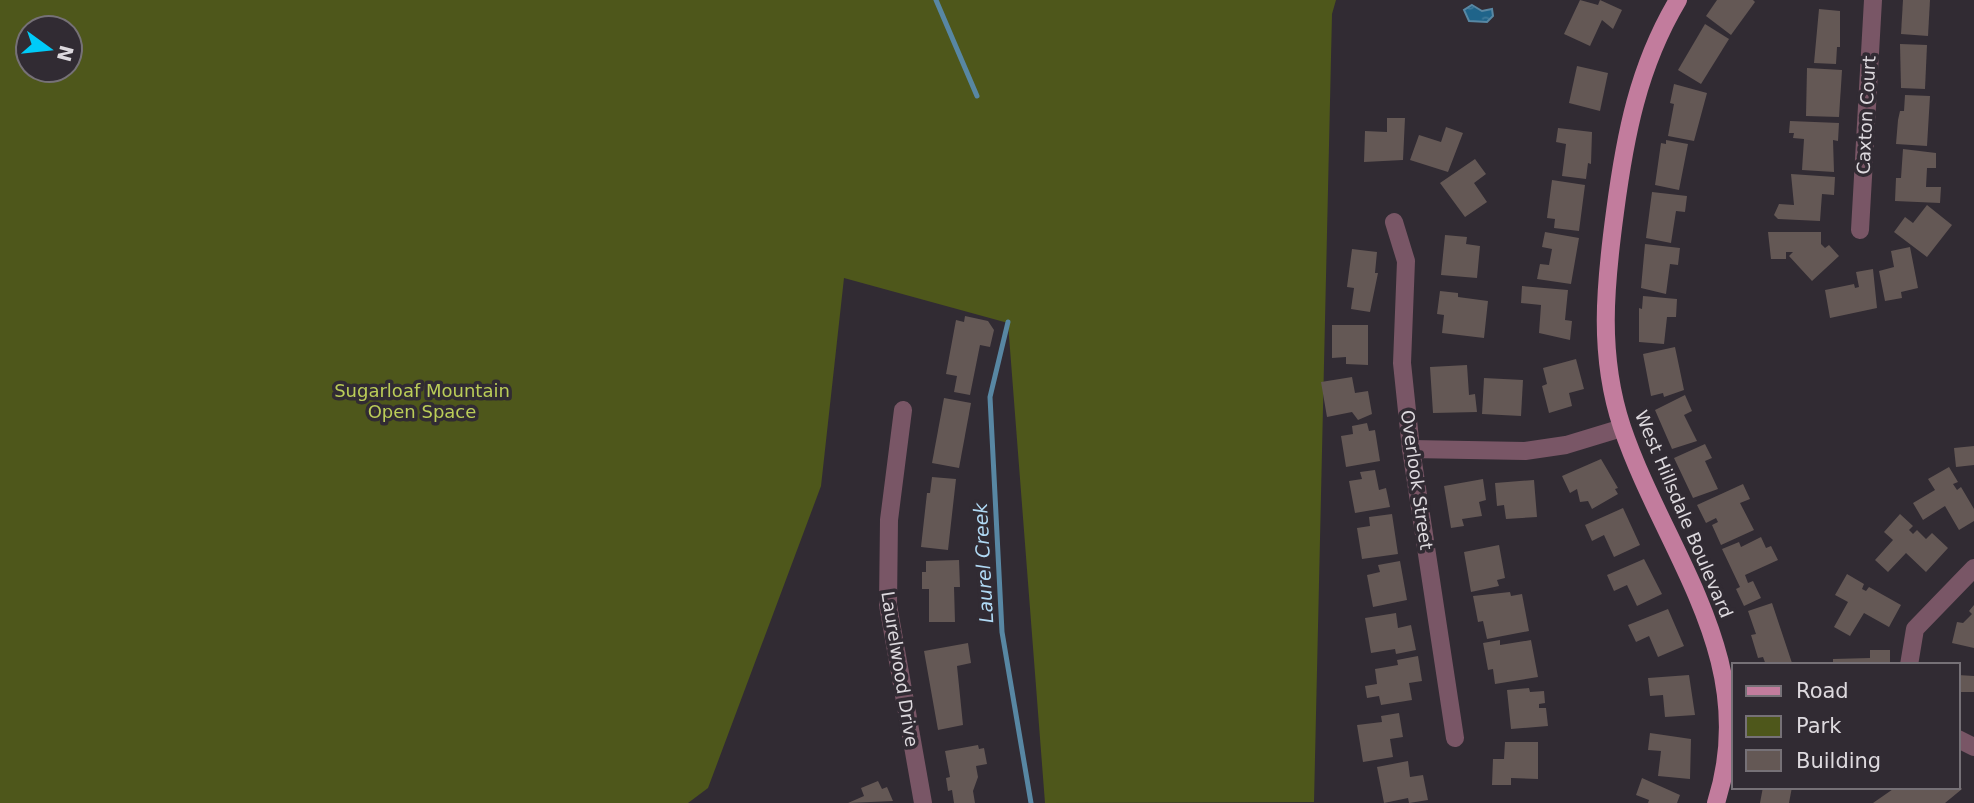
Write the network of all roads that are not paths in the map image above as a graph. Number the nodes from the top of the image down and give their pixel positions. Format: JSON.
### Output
{"nodes":[{"id":1,"x":1678,"y":0,"type":"edge"},
{"id":2,"x":1873,"y":0,"type":"edge"},
{"id":3,"x":1394,"y":222,"type":"dead end"},
{"id":4,"x":1860,"y":230,"type":"dead end"},
{"id":5,"x":903,"y":410,"type":"dead end"},
{"id":6,"x":1622,"y":428,"type":"junction"},
{"id":7,"x":1411,"y":449,"type":"junction"},
{"id":8,"x":1974,"y":568,"type":"edge"},
{"id":9,"x":1909,"y":663,"type":"edge"},
{"id":10,"x":1455,"y":737,"type":"dead end"},
{"id":11,"x":923,"y":803,"type":"edge"},
{"id":12,"x":1716,"y":803,"type":"edge"}],
"edges":[{"from":1,"to":6,"type":"main road","name":"West Hillsdale Boulevard"},
{"from":2,"to":4,"type":"street","name":"Caxton Court"},
{"from":3,"to":7,"type":"street","name":"Overlook Street"},
{"from":5,"to":11,"type":"street","name":"Laurelwood Drive"},
{"from":6,"to":7,"type":"street"},
{"from":6,"to":12,"type":"main road","name":"West Hillsdale Boulevard"},
{"from":7,"to":10,"type":"street","name":"Overlook Street"},
{"from":8,"to":9,"type":"street"}]}
